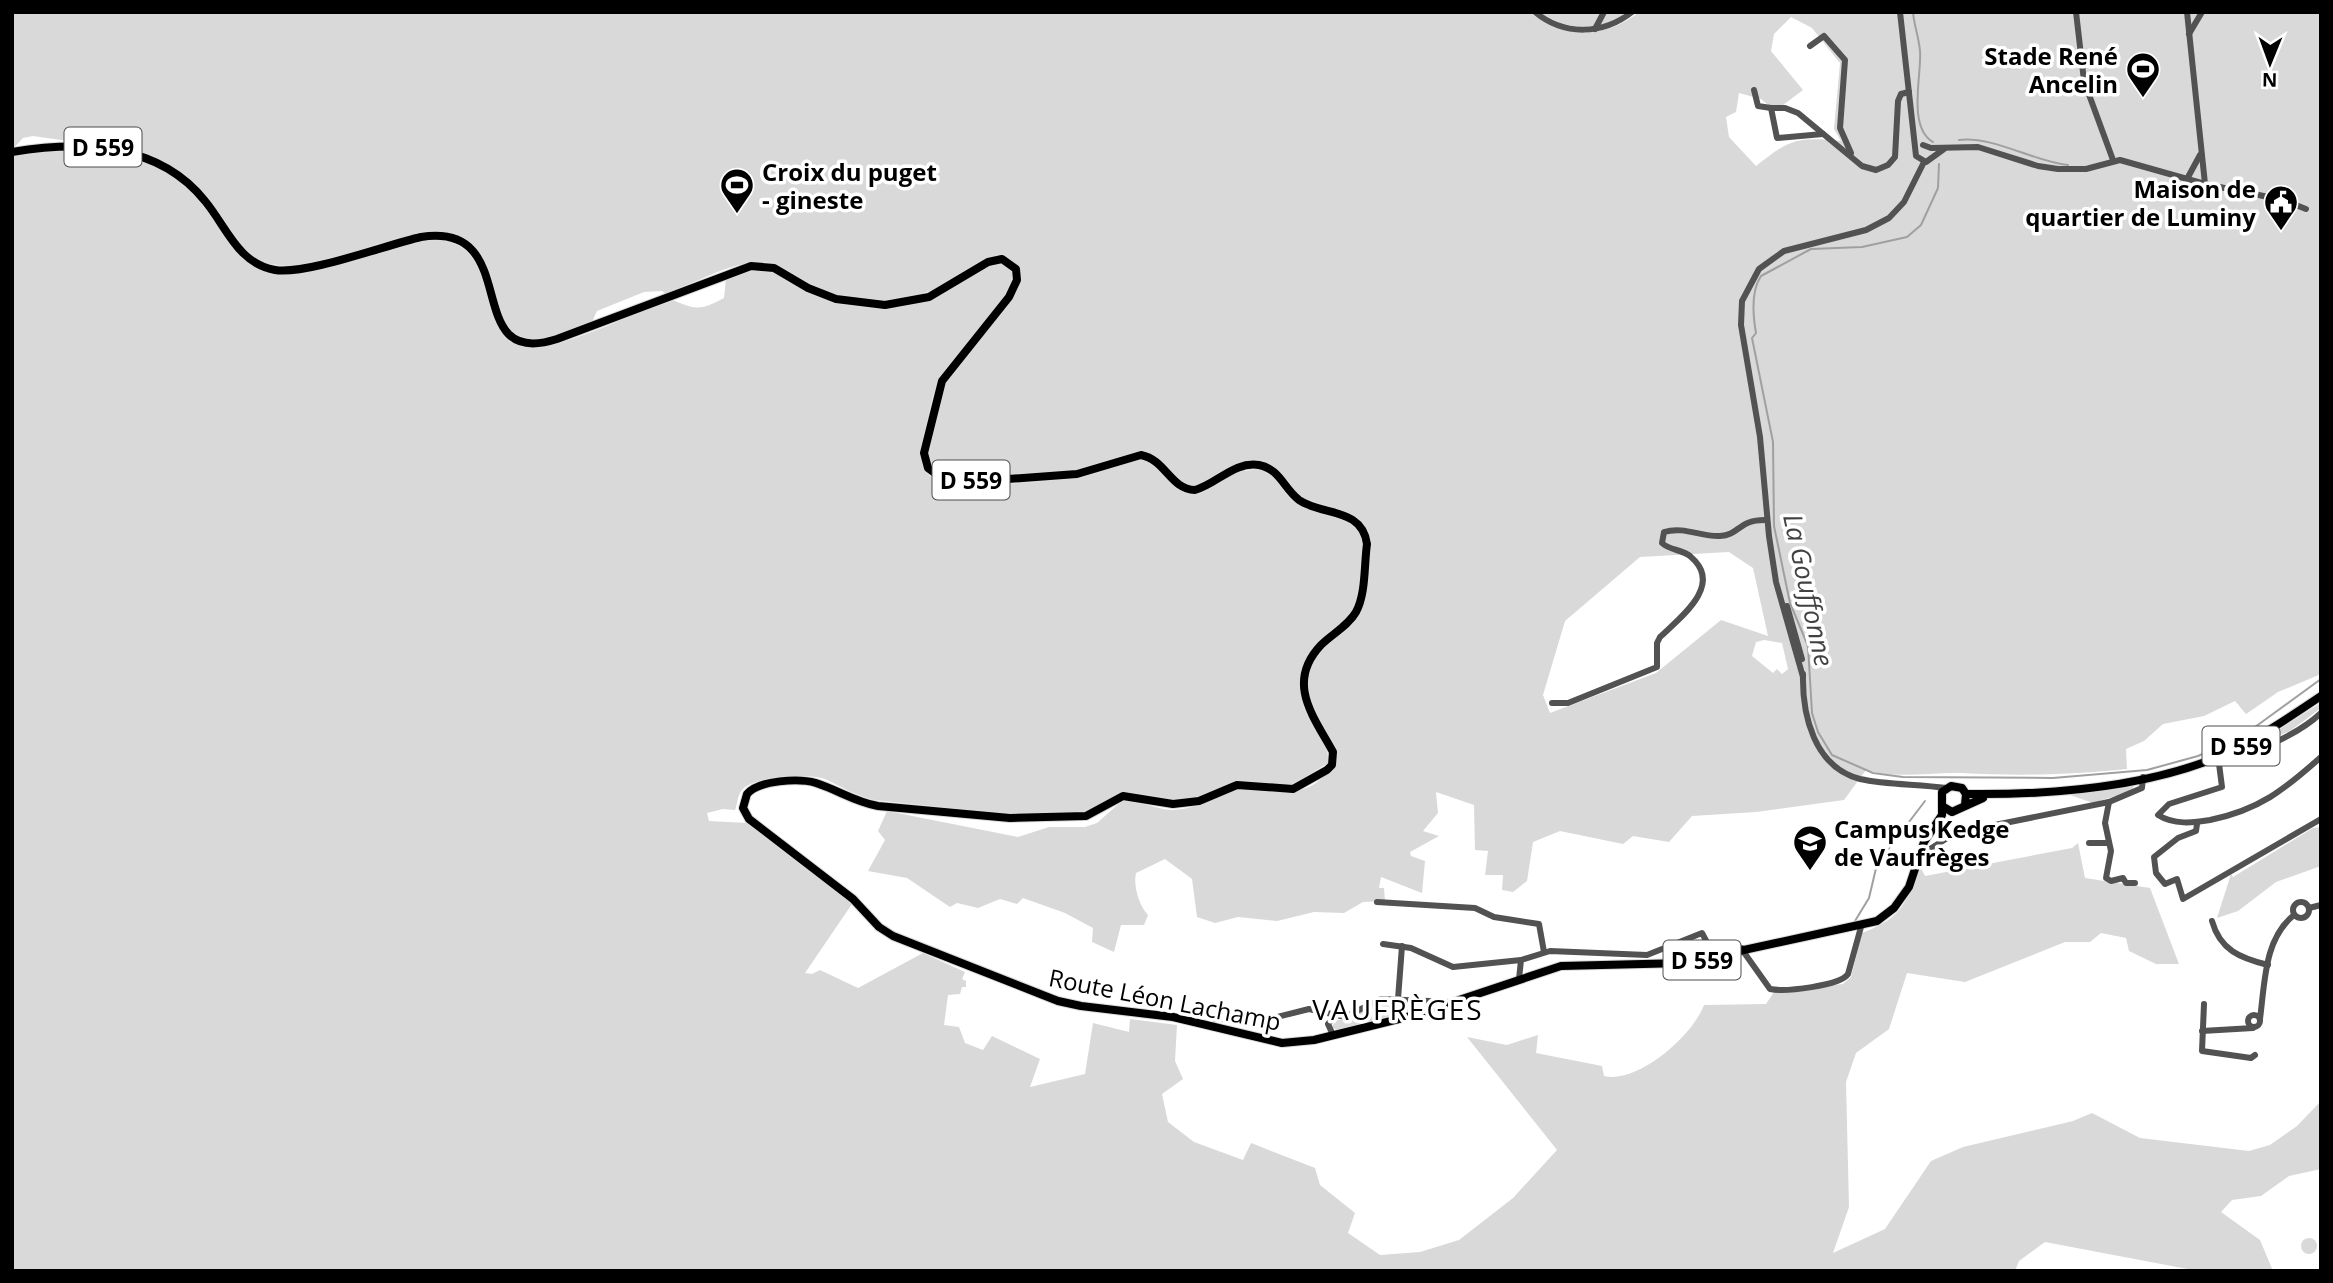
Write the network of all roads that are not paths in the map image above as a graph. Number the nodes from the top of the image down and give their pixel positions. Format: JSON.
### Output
{"nodes":[{"id":1,"x":1535,"y":12,"type":"edge"},
{"id":2,"x":1604,"y":12,"type":"edge"},
{"id":3,"x":1632,"y":12,"type":"edge"},
{"id":4,"x":1900,"y":12,"type":"edge"},
{"id":5,"x":2076,"y":12,"type":"edge"},
{"id":6,"x":2187,"y":12,"type":"edge"},
{"id":7,"x":2202,"y":12,"type":"edge"},
{"id":8,"x":1595,"y":29,"type":"junction"},
{"id":9,"x":2189,"y":34,"type":"junction"},
{"id":10,"x":1810,"y":46,"type":"dead end"},
{"id":11,"x":1754,"y":90,"type":"dead end"},
{"id":12,"x":1909,"y":92,"type":"junction"},
{"id":13,"x":1771,"y":108,"type":"junction"},
{"id":14,"x":1823,"y":134,"type":"junction"},
{"id":15,"x":1920,"y":147,"type":"junction"},
{"id":16,"x":12,"y":152,"type":"edge"},
{"id":17,"x":1932,"y":152,"type":"junction"},
{"id":18,"x":2201,"y":153,"type":"junction"},
{"id":19,"x":1852,"y":156,"type":"junction"},
{"id":20,"x":2113,"y":160,"type":"junction"},
{"id":21,"x":1921,"y":161,"type":"junction"},
{"id":22,"x":2187,"y":179,"type":"junction"},
{"id":23,"x":2205,"y":184,"type":"junction"},
{"id":24,"x":2306,"y":209,"type":"dead end"},
{"id":25,"x":1767,"y":520,"type":"junction"},
{"id":26,"x":2321,"y":696,"type":"edge"},
{"id":27,"x":1552,"y":703,"type":"dead end"},
{"id":28,"x":2321,"y":713,"type":"edge"},
{"id":29,"x":2218,"y":756,"type":"junction"},
{"id":30,"x":2321,"y":757,"type":"edge"},
{"id":31,"x":2143,"y":777,"type":"junction"},
{"id":32,"x":2038,"y":790,"type":"junction"},
{"id":33,"x":1966,"y":794,"type":"junction"},
{"id":34,"x":1943,"y":797,"type":"junction"},
{"id":35,"x":2109,"y":802,"type":"junction"},
{"id":36,"x":1965,"y":805,"type":"junction"},
{"id":37,"x":1952,"y":812,"type":"junction"},
{"id":38,"x":2321,"y":819,"type":"edge"},
{"id":39,"x":2197,"y":824,"type":"junction"},
{"id":40,"x":2089,"y":842,"type":"dead end"},
{"id":41,"x":2109,"y":843,"type":"junction"},
{"id":42,"x":1924,"y":850,"type":"junction"},
{"id":43,"x":2135,"y":883,"type":"dead end"},
{"id":44,"x":1377,"y":902,"type":"dead end"},
{"id":45,"x":2321,"y":905,"type":"edge"},
{"id":46,"x":2309,"y":908,"type":"junction"},
{"id":47,"x":2289,"y":919,"type":"junction"},
{"id":48,"x":2212,"y":921,"type":"dead end"},
{"id":49,"x":1861,"y":927,"type":"junction"},
{"id":50,"x":1383,"y":944,"type":"dead end"},
{"id":51,"x":1402,"y":946,"type":"junction"},
{"id":52,"x":1745,"y":951,"type":"junction"},
{"id":53,"x":1544,"y":952,"type":"junction"},
{"id":54,"x":1521,"y":960,"type":"junction"},
{"id":55,"x":2268,"y":965,"type":"junction"},
{"id":56,"x":1519,"y":979,"type":"junction"},
{"id":57,"x":1398,"y":999,"type":"junction"},
{"id":58,"x":2204,"y":1004,"type":"dead end"},
{"id":59,"x":1442,"y":1006,"type":"junction"},
{"id":60,"x":1334,"y":1017,"type":"junction"},
{"id":61,"x":1215,"y":1019,"type":"dead end"},
{"id":62,"x":2202,"y":1031,"type":"junction"},
{"id":63,"x":1333,"y":1035,"type":"junction"},
{"id":64,"x":2255,"y":1055,"type":"dead end"}],
"edges":[{"from":1,"to":8,"type":"street"},
{"from":2,"to":8,"type":"street"},
{"from":3,"to":8,"type":"street"},
{"from":4,"to":12,"type":"street"},
{"from":5,"to":20,"type":"street"},
{"from":6,"to":9,"type":"street"},
{"from":7,"to":9,"type":"street"},
{"from":9,"to":18,"type":"street"},
{"from":10,"to":19,"type":"street"},
{"from":11,"to":13,"type":"street"},
{"from":12,"to":15,"type":"street"},
{"from":12,"to":19,"type":"street"},
{"from":13,"to":14,"type":"street"},
{"from":13,"to":14,"type":"street"},
{"from":14,"to":19,"type":"street"},
{"from":15,"to":17,"type":"street"},
{"from":15,"to":21,"type":"street"},
{"from":16,"to":63,"type":"main road","name":"Route Léon Lachamp","number":"D 559"},
{"from":17,"to":20,"type":"street"},
{"from":17,"to":21,"type":"street"},
{"from":18,"to":22,"type":"street"},
{"from":18,"to":23,"type":"street"},
{"from":20,"to":22,"type":"street"},
{"from":21,"to":25,"type":"street"},
{"from":22,"to":23,"type":"street"},
{"from":23,"to":24,"type":"street"},
{"from":25,"to":27,"type":"street"},
{"from":25,"to":34,"type":"street"},
{"from":26,"to":29,"type":"main road","number":"D 559"},
{"from":28,"to":29,"type":"street"},
{"from":29,"to":31,"type":"main road","number":"D 559"},
{"from":29,"to":39,"type":"street"},
{"from":30,"to":39,"type":"street"},
{"from":31,"to":32,"type":"main road","number":"D 559"},
{"from":31,"to":35,"type":"street"},
{"from":32,"to":33,"type":"main road","number":"D 559"},
{"from":32,"to":36,"type":"main road","number":"D 559"},
{"from":33,"to":34,"type":"main road"},
{"from":33,"to":36,"type":"main road"},
{"from":34,"to":37,"type":"main road"},
{"from":34,"to":42,"type":"main road","name":"Route Léon Lachamp"},
{"from":35,"to":41,"type":"street"},
{"from":35,"to":42,"type":"street"},
{"from":36,"to":37,"type":"main road"},
{"from":37,"to":42,"type":"main road","name":"Route Léon Lachamp"},
{"from":38,"to":39,"type":"street"},
{"from":40,"to":41,"type":"street"},
{"from":41,"to":43,"type":"street"},
{"from":42,"to":49,"type":"main road","name":"Route Léon Lachamp","number":"D 559"},
{"from":44,"to":53,"type":"street"},
{"from":45,"to":46,"type":"street"},
{"from":46,"to":47,"type":"street"},
{"from":46,"to":47,"type":"street"},
{"from":47,"to":55,"type":"street"},
{"from":48,"to":55,"type":"street"},
{"from":49,"to":52,"type":"main road","name":"Route Léon Lachamp","number":"D 559"},
{"from":49,"to":52,"type":"street"},
{"from":50,"to":51,"type":"street"},
{"from":51,"to":54,"type":"street"},
{"from":51,"to":57,"type":"street"},
{"from":52,"to":53,"type":"street"},
{"from":52,"to":56,"type":"main road","name":"Route Léon Lachamp","number":"D 559"},
{"from":53,"to":54,"type":"street"},
{"from":54,"to":56,"type":"street"},
{"from":55,"to":62,"type":"street"},
{"from":56,"to":59,"type":"main road","name":"Route Léon Lachamp","number":"D 559"},
{"from":57,"to":59,"type":"street","name":"Route Léon Lachamp"},
{"from":57,"to":60,"type":"street","name":"Route Léon Lachamp"},
{"from":58,"to":62,"type":"street"},
{"from":59,"to":63,"type":"main road","name":"Route Léon Lachamp","number":"D 559"},
{"from":60,"to":61,"type":"street"},
{"from":60,"to":63,"type":"street"},
{"from":62,"to":64,"type":"street"}]}
